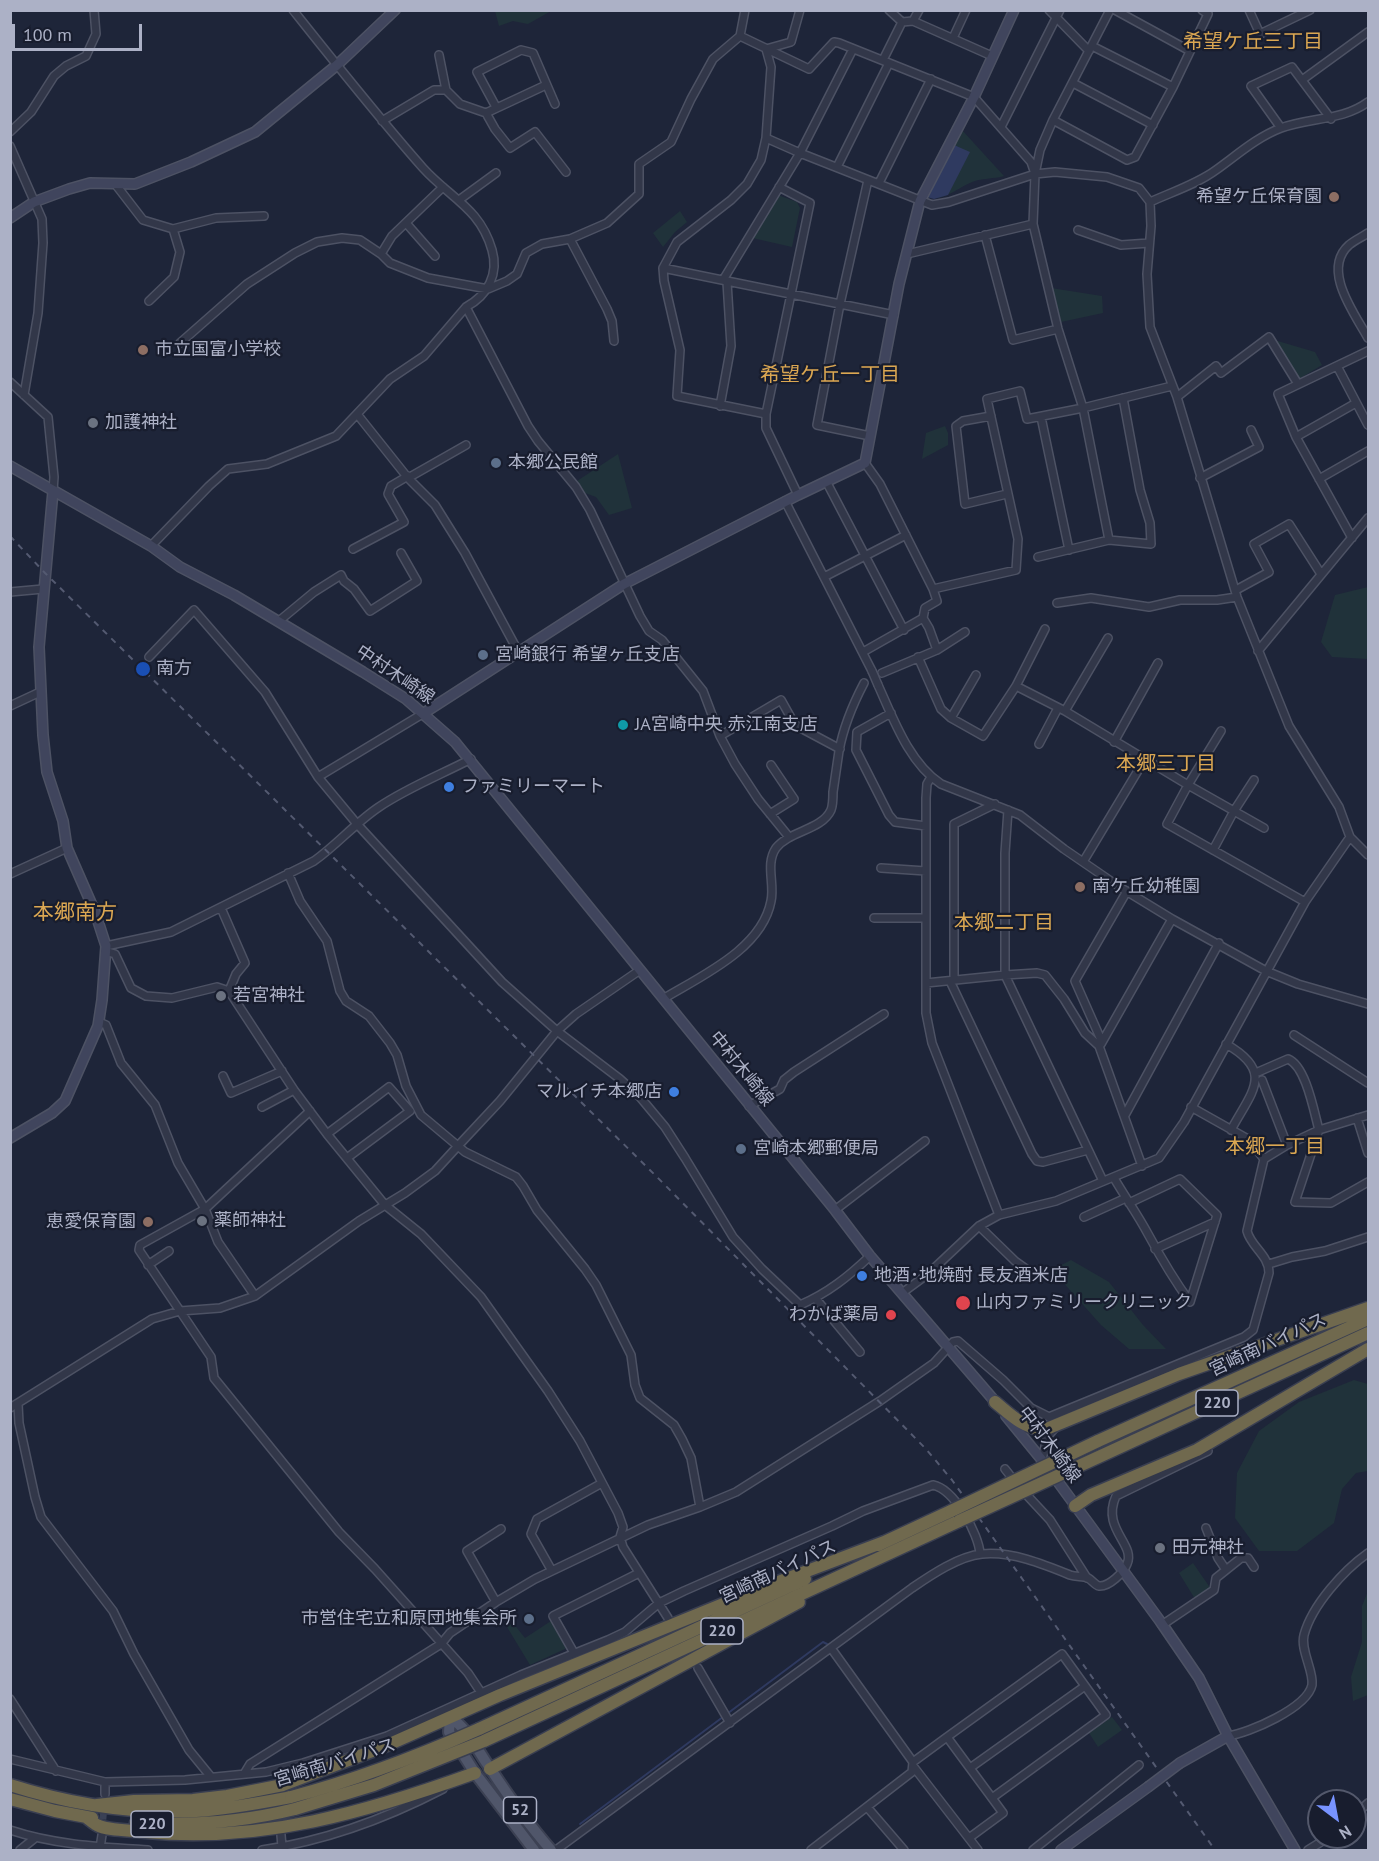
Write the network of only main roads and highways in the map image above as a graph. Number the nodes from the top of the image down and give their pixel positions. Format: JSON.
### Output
{"nodes":[{"id":1,"x":1368,"y":1308,"type":"edge"},
{"id":2,"x":1368,"y":1319,"type":"edge"},
{"id":3,"x":1368,"y":1333,"type":"edge"},
{"id":4,"x":1368,"y":1349,"type":"edge"},
{"id":5,"x":995,"y":1402,"type":"road end"},
{"id":6,"x":1075,"y":1506,"type":"road end"},
{"id":7,"x":955,"y":1516,"type":"junction"},
{"id":8,"x":884,"y":1542,"type":"junction"},
{"id":9,"x":849,"y":1572,"type":"junction"},
{"id":10,"x":450,"y":1717,"type":"junction"},
{"id":11,"x":482,"y":1735,"type":"junction"},
{"id":12,"x":490,"y":1769,"type":"junction"},
{"id":13,"x":475,"y":1773,"type":"junction"},
{"id":14,"x":10,"y":1785,"type":"edge"},
{"id":15,"x":502,"y":1786,"type":"junction"},
{"id":16,"x":490,"y":1794,"type":"junction"},
{"id":17,"x":10,"y":1799,"type":"edge"},
{"id":18,"x":293,"y":1803,"type":"junction"},
{"id":19,"x":97,"y":1805,"type":"junction"},
{"id":20,"x":86,"y":1817,"type":"junction"},
{"id":21,"x":534,"y":1851,"type":"edge"},
{"id":22,"x":551,"y":1851,"type":"edge"}],
"edges":[{"from":1,"to":5,"type":"highway"},
{"from":2,"to":7,"type":"highway","name":"宮崎南バイパス","number":"220","bridge":true},
{"from":3,"to":7,"type":"highway","name":"宮崎南バイパス","number":"220","bridge":true},
{"from":4,"to":6,"type":"highway"},
{"from":7,"to":8,"type":"highway","name":"宮崎南バイパス","number":"220"},
{"from":7,"to":9,"type":"highway","name":"宮崎南バイパス","number":"220"},
{"from":8,"to":10,"type":"highway"},
{"from":8,"to":11,"type":"highway","name":"宮崎南バイパス","number":"220"},
{"from":9,"to":11,"type":"highway","name":"宮崎南バイパス","number":"220"},
{"from":9,"to":12,"type":"highway","number":"220"},
{"from":10,"to":12,"type":"main road","number":"52"},
{"from":10,"to":13,"type":"main road","number":"52"},
{"from":10,"to":19,"type":"highway"},
{"from":11,"to":18,"type":"highway","name":"宮崎南バイパス","number":"220","bridge":true},
{"from":12,"to":15,"type":"main road","number":"52"},
{"from":13,"to":16,"type":"main road","number":"52"},
{"from":13,"to":20,"type":"highway"},
{"from":14,"to":19,"type":"highway","name":"宮崎南バイパス","number":"220"},
{"from":15,"to":16,"type":"main road"},
{"from":15,"to":22,"type":"main road","number":"52"},
{"from":16,"to":21,"type":"main road","number":"52"},
{"from":17,"to":20,"type":"highway","name":"宮崎南バイパス","number":"220"},
{"from":18,"to":19,"type":"highway","name":"宮崎南バイパス","number":"220"},
{"from":18,"to":20,"type":"highway","name":"宮崎南バイパス","number":"220"}]}
